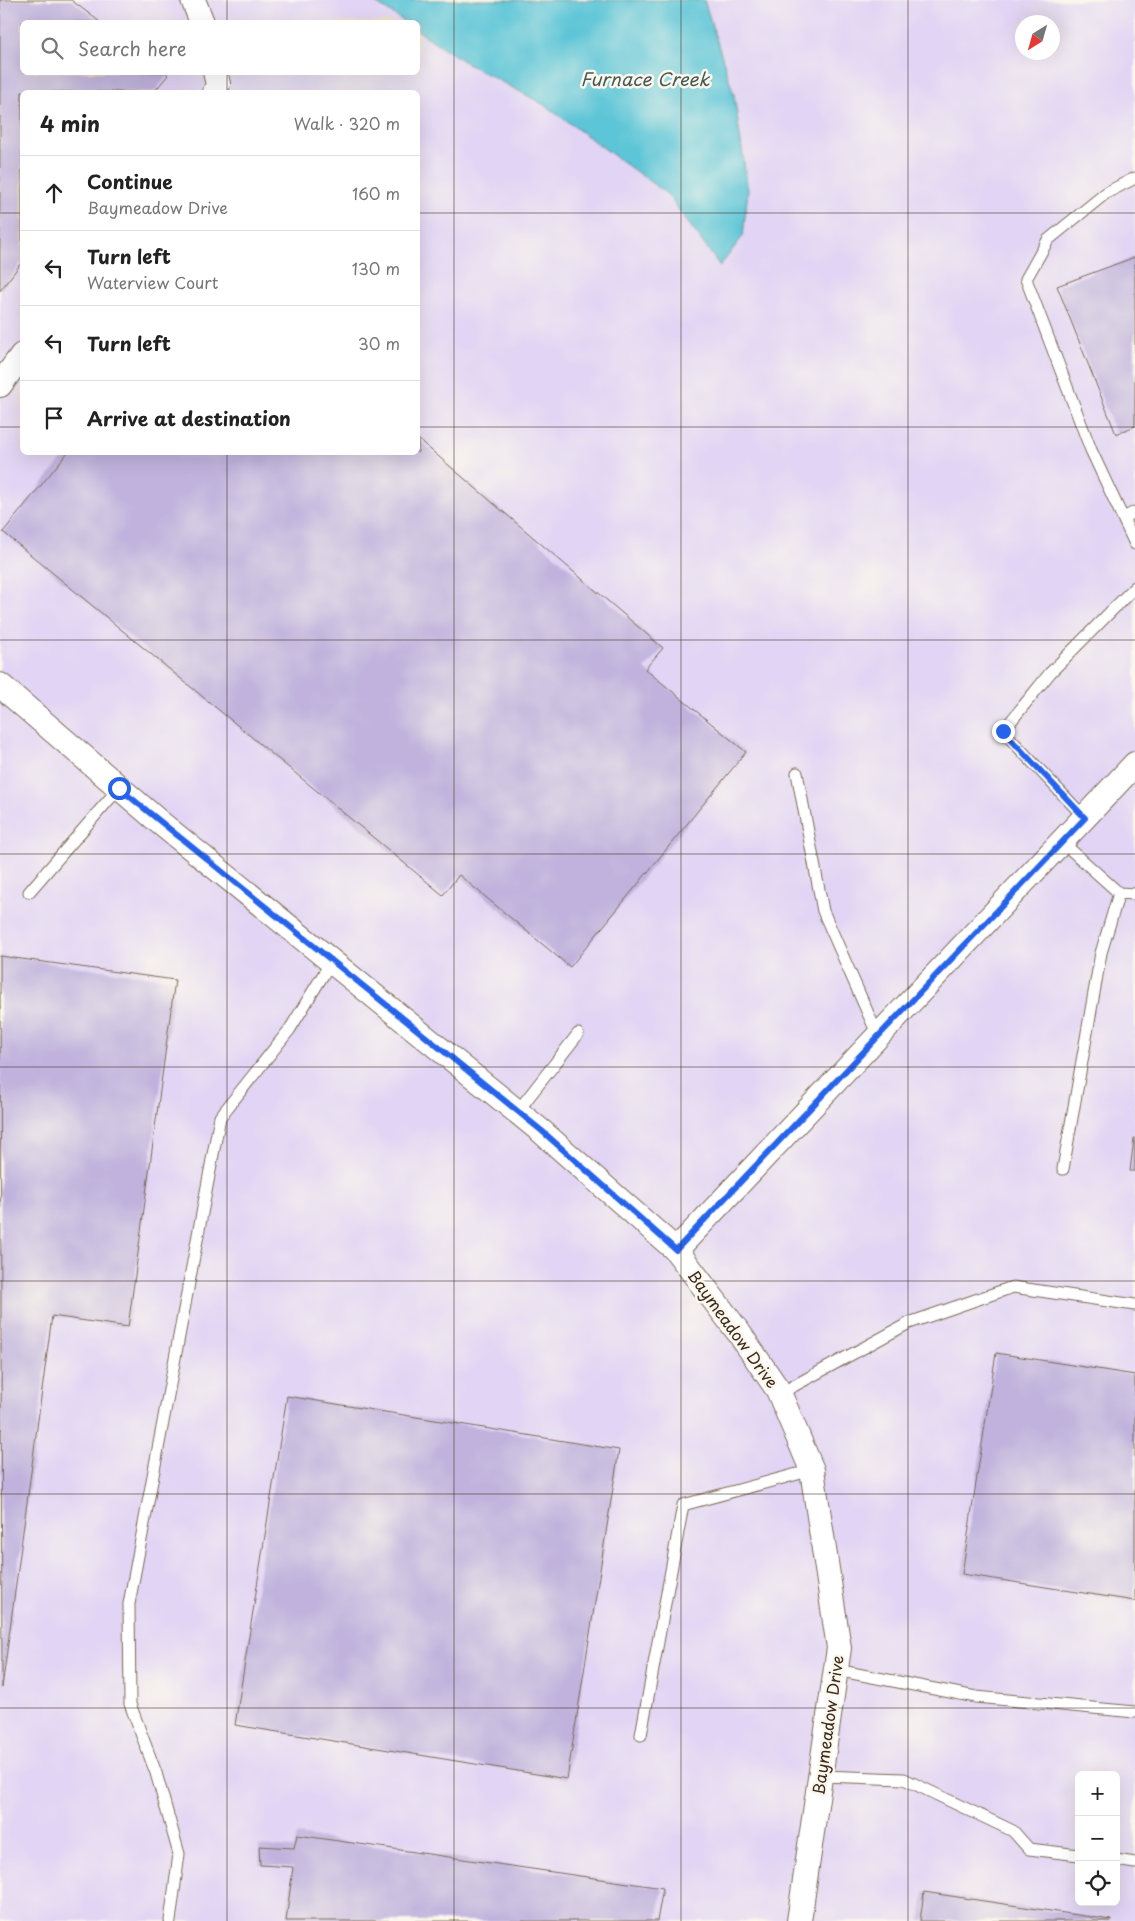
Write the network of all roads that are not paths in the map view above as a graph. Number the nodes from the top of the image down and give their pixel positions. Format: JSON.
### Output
{"nodes":[{"id":1,"x":193,"y":0,"type":"edge"},
{"id":2,"x":201,"y":20,"type":"edge"},
{"id":3,"x":216,"y":75,"type":"edge"},
{"id":4,"x":216,"y":90,"type":"edge"},
{"id":5,"x":1135,"y":178,"type":"edge"},
{"id":6,"x":20,"y":358,"type":"edge"},
{"id":7,"x":0,"y":385,"type":"edge"},
{"id":8,"x":1135,"y":512,"type":"edge"},
{"id":9,"x":1122,"y":518,"type":"junction"},
{"id":10,"x":1135,"y":544,"type":"edge"},
{"id":11,"x":1135,"y":587,"type":"edge"},
{"id":12,"x":0,"y":685,"type":"edge"},
{"id":13,"x":1135,"y":764,"type":"edge"},
{"id":14,"x":797,"y":773,"type":"dead end"},
{"id":15,"x":119,"y":788,"type":"junction"},
{"id":16,"x":1085,"y":818,"type":"junction"},
{"id":17,"x":1062,"y":842,"type":"junction"},
{"id":18,"x":29,"y":892,"type":"dead end"},
{"id":19,"x":1119,"y":893,"type":"junction"},
{"id":20,"x":1135,"y":894,"type":"edge"},
{"id":21,"x":331,"y":962,"type":"junction"},
{"id":22,"x":578,"y":1034,"type":"dead end"},
{"id":23,"x":878,"y":1036,"type":"junction"},
{"id":24,"x":517,"y":1112,"type":"junction"},
{"id":25,"x":1063,"y":1170,"type":"dead end"},
{"id":26,"x":676,"y":1250,"type":"junction"},
{"id":27,"x":1135,"y":1306,"type":"edge"},
{"id":28,"x":779,"y":1394,"type":"junction"},
{"id":29,"x":812,"y":1470,"type":"junction"},
{"id":30,"x":836,"y":1670,"type":"junction"},
{"id":31,"x":1135,"y":1712,"type":"edge"},
{"id":32,"x":641,"y":1735,"type":"dead end"},
{"id":33,"x":822,"y":1776,"type":"junction"},
{"id":34,"x":1075,"y":1855,"type":"edge"},
{"id":35,"x":1120,"y":1861,"type":"edge"},
{"id":36,"x":1135,"y":1863,"type":"edge"},
{"id":37,"x":170,"y":1921,"type":"edge"},
{"id":38,"x":799,"y":1921,"type":"edge"}],
"edges":[{"from":1,"to":2,"type":"street"},
{"from":3,"to":4,"type":"street"},
{"from":5,"to":9,"type":"lane"},
{"from":6,"to":7,"type":"street"},
{"from":8,"to":9,"type":"lane"},
{"from":9,"to":10,"type":"lane"},
{"from":11,"to":16,"type":"lane"},
{"from":12,"to":15,"type":"street","name":"Baymeadow Drive"},
{"from":13,"to":16,"type":"street"},
{"from":14,"to":23,"type":"lane"},
{"from":15,"to":18,"type":"lane"},
{"from":15,"to":21,"type":"street","name":"Baymeadow Drive"},
{"from":16,"to":17,"type":"street"},
{"from":17,"to":19,"type":"lane"},
{"from":17,"to":23,"type":"street"},
{"from":19,"to":20,"type":"lane"},
{"from":19,"to":25,"type":"lane"},
{"from":21,"to":24,"type":"street","name":"Baymeadow Drive"},
{"from":21,"to":37,"type":"lane"},
{"from":22,"to":24,"type":"lane"},
{"from":23,"to":26,"type":"street"},
{"from":24,"to":26,"type":"street","name":"Baymeadow Drive"},
{"from":26,"to":28,"type":"street","name":"Baymeadow Drive"},
{"from":27,"to":28,"type":"lane"},
{"from":28,"to":29,"type":"street","name":"Baymeadow Drive"},
{"from":29,"to":30,"type":"street","name":"Baymeadow Drive"},
{"from":29,"to":32,"type":"lane"},
{"from":30,"to":31,"type":"lane"},
{"from":30,"to":33,"type":"street","name":"Baymeadow Drive"},
{"from":33,"to":34,"type":"lane"},
{"from":33,"to":38,"type":"street","name":"Baymeadow Drive"},
{"from":35,"to":36,"type":"lane"}]}
